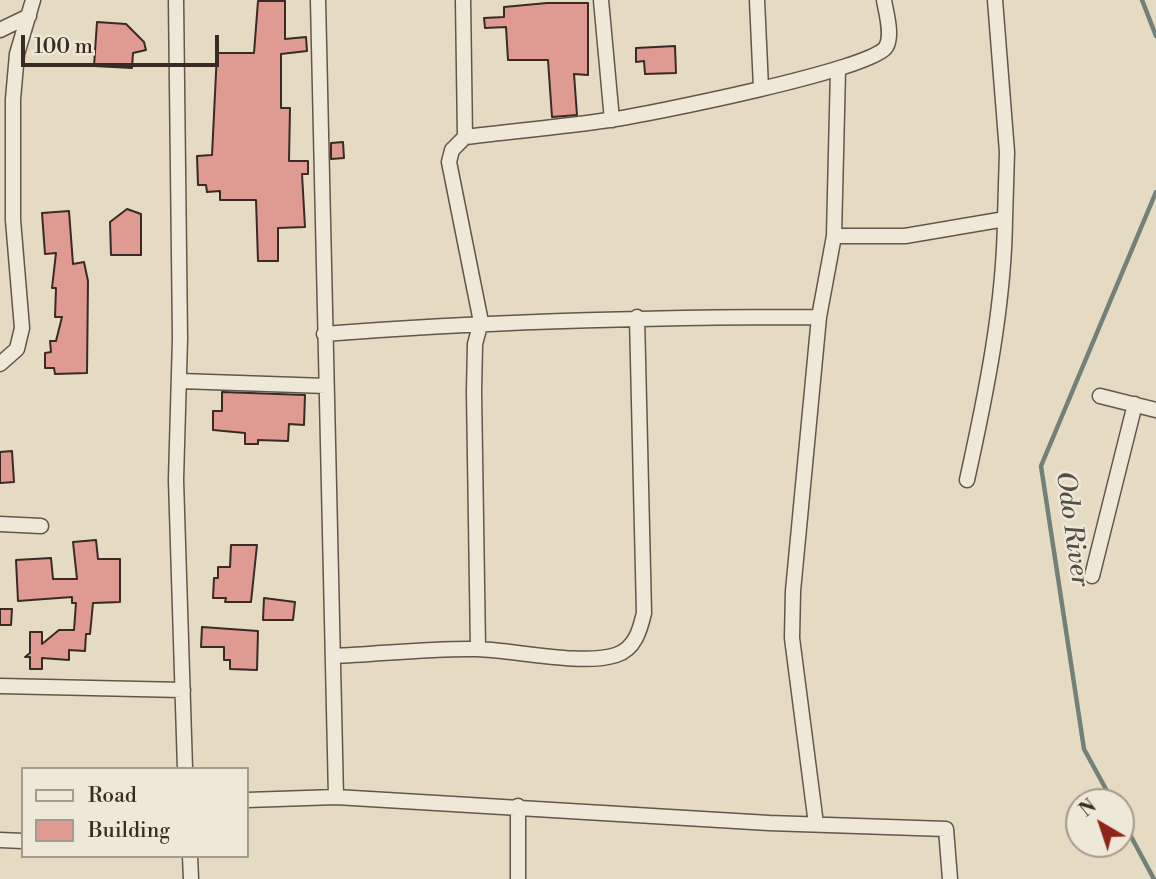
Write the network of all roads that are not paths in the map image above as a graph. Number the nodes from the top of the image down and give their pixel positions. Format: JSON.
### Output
{"nodes":[{"id":1,"x":33,"y":0,"type":"edge"},
{"id":2,"x":176,"y":0,"type":"edge"},
{"id":3,"x":318,"y":0,"type":"edge"},
{"id":4,"x":463,"y":0,"type":"edge"},
{"id":5,"x":601,"y":0,"type":"edge"},
{"id":6,"x":757,"y":0,"type":"edge"},
{"id":7,"x":884,"y":0,"type":"edge"},
{"id":8,"x":995,"y":0,"type":"edge"},
{"id":9,"x":29,"y":16,"type":"junction"},
{"id":10,"x":0,"y":30,"type":"edge"},
{"id":11,"x":838,"y":70,"type":"junction"},
{"id":12,"x":761,"y":88,"type":"junction"},
{"id":13,"x":612,"y":120,"type":"junction"},
{"id":14,"x":465,"y":137,"type":"junction"},
{"id":15,"x":1005,"y":219,"type":"junction"},
{"id":16,"x":7,"y":220,"type":"edge"},
{"id":17,"x":834,"y":236,"type":"junction"},
{"id":18,"x":637,"y":317,"type":"junction"},
{"id":19,"x":819,"y":317,"type":"junction"},
{"id":20,"x":481,"y":321,"type":"junction"},
{"id":21,"x":324,"y":334,"type":"junction"},
{"id":22,"x":0,"y":364,"type":"edge"},
{"id":23,"x":180,"y":380,"type":"junction"},
{"id":24,"x":326,"y":386,"type":"junction"},
{"id":25,"x":1100,"y":396,"type":"dead end"},
{"id":26,"x":1135,"y":404,"type":"junction"},
{"id":27,"x":1156,"y":410,"type":"edge"},
{"id":28,"x":967,"y":480,"type":"dead end"},
{"id":29,"x":0,"y":524,"type":"edge"},
{"id":30,"x":41,"y":526,"type":"dead end"},
{"id":31,"x":1092,"y":576,"type":"dead end"},
{"id":32,"x":478,"y":649,"type":"junction"},
{"id":33,"x":333,"y":656,"type":"junction"},
{"id":34,"x":0,"y":686,"type":"edge"},
{"id":35,"x":183,"y":690,"type":"junction"},
{"id":36,"x":185,"y":767,"type":"edge"},
{"id":37,"x":336,"y":797,"type":"junction"},
{"id":38,"x":248,"y":800,"type":"edge"},
{"id":39,"x":518,"y":806,"type":"junction"},
{"id":40,"x":816,"y":824,"type":"junction"},
{"id":41,"x":0,"y":840,"type":"edge"},
{"id":42,"x":21,"y":841,"type":"edge"},
{"id":43,"x":190,"y":858,"type":"edge"},
{"id":44,"x":191,"y":879,"type":"edge"},
{"id":45,"x":519,"y":879,"type":"edge"},
{"id":46,"x":950,"y":879,"type":"edge"}],
"edges":[{"from":1,"to":9,"type":"street"},
{"from":2,"to":23,"type":"street"},
{"from":3,"to":21,"type":"street"},
{"from":4,"to":14,"type":"street"},
{"from":5,"to":13,"type":"street"},
{"from":6,"to":12,"type":"street"},
{"from":7,"to":11,"type":"street"},
{"from":8,"to":15,"type":"street"},
{"from":9,"to":10,"type":"street"},
{"from":9,"to":16,"type":"street"},
{"from":11,"to":12,"type":"street"},
{"from":11,"to":17,"type":"street"},
{"from":12,"to":13,"type":"street"},
{"from":13,"to":14,"type":"street"},
{"from":14,"to":20,"type":"street"},
{"from":15,"to":17,"type":"street"},
{"from":15,"to":28,"type":"street"},
{"from":16,"to":22,"type":"street"},
{"from":17,"to":19,"type":"street"},
{"from":18,"to":19,"type":"street"},
{"from":18,"to":20,"type":"street"},
{"from":18,"to":32,"type":"street"},
{"from":19,"to":40,"type":"street"},
{"from":20,"to":21,"type":"street"},
{"from":20,"to":32,"type":"street"},
{"from":21,"to":24,"type":"street"},
{"from":23,"to":24,"type":"street"},
{"from":23,"to":35,"type":"street"},
{"from":24,"to":33,"type":"street"},
{"from":25,"to":26,"type":"street"},
{"from":26,"to":27,"type":"street"},
{"from":26,"to":31,"type":"street"},
{"from":29,"to":30,"type":"street"},
{"from":32,"to":33,"type":"street"},
{"from":33,"to":37,"type":"street"},
{"from":34,"to":35,"type":"street"},
{"from":35,"to":36,"type":"street"},
{"from":37,"to":38,"type":"street"},
{"from":37,"to":39,"type":"street"},
{"from":39,"to":40,"type":"street"},
{"from":39,"to":45,"type":"street"},
{"from":40,"to":46,"type":"street"},
{"from":41,"to":42,"type":"street"},
{"from":43,"to":44,"type":"street"}]}
